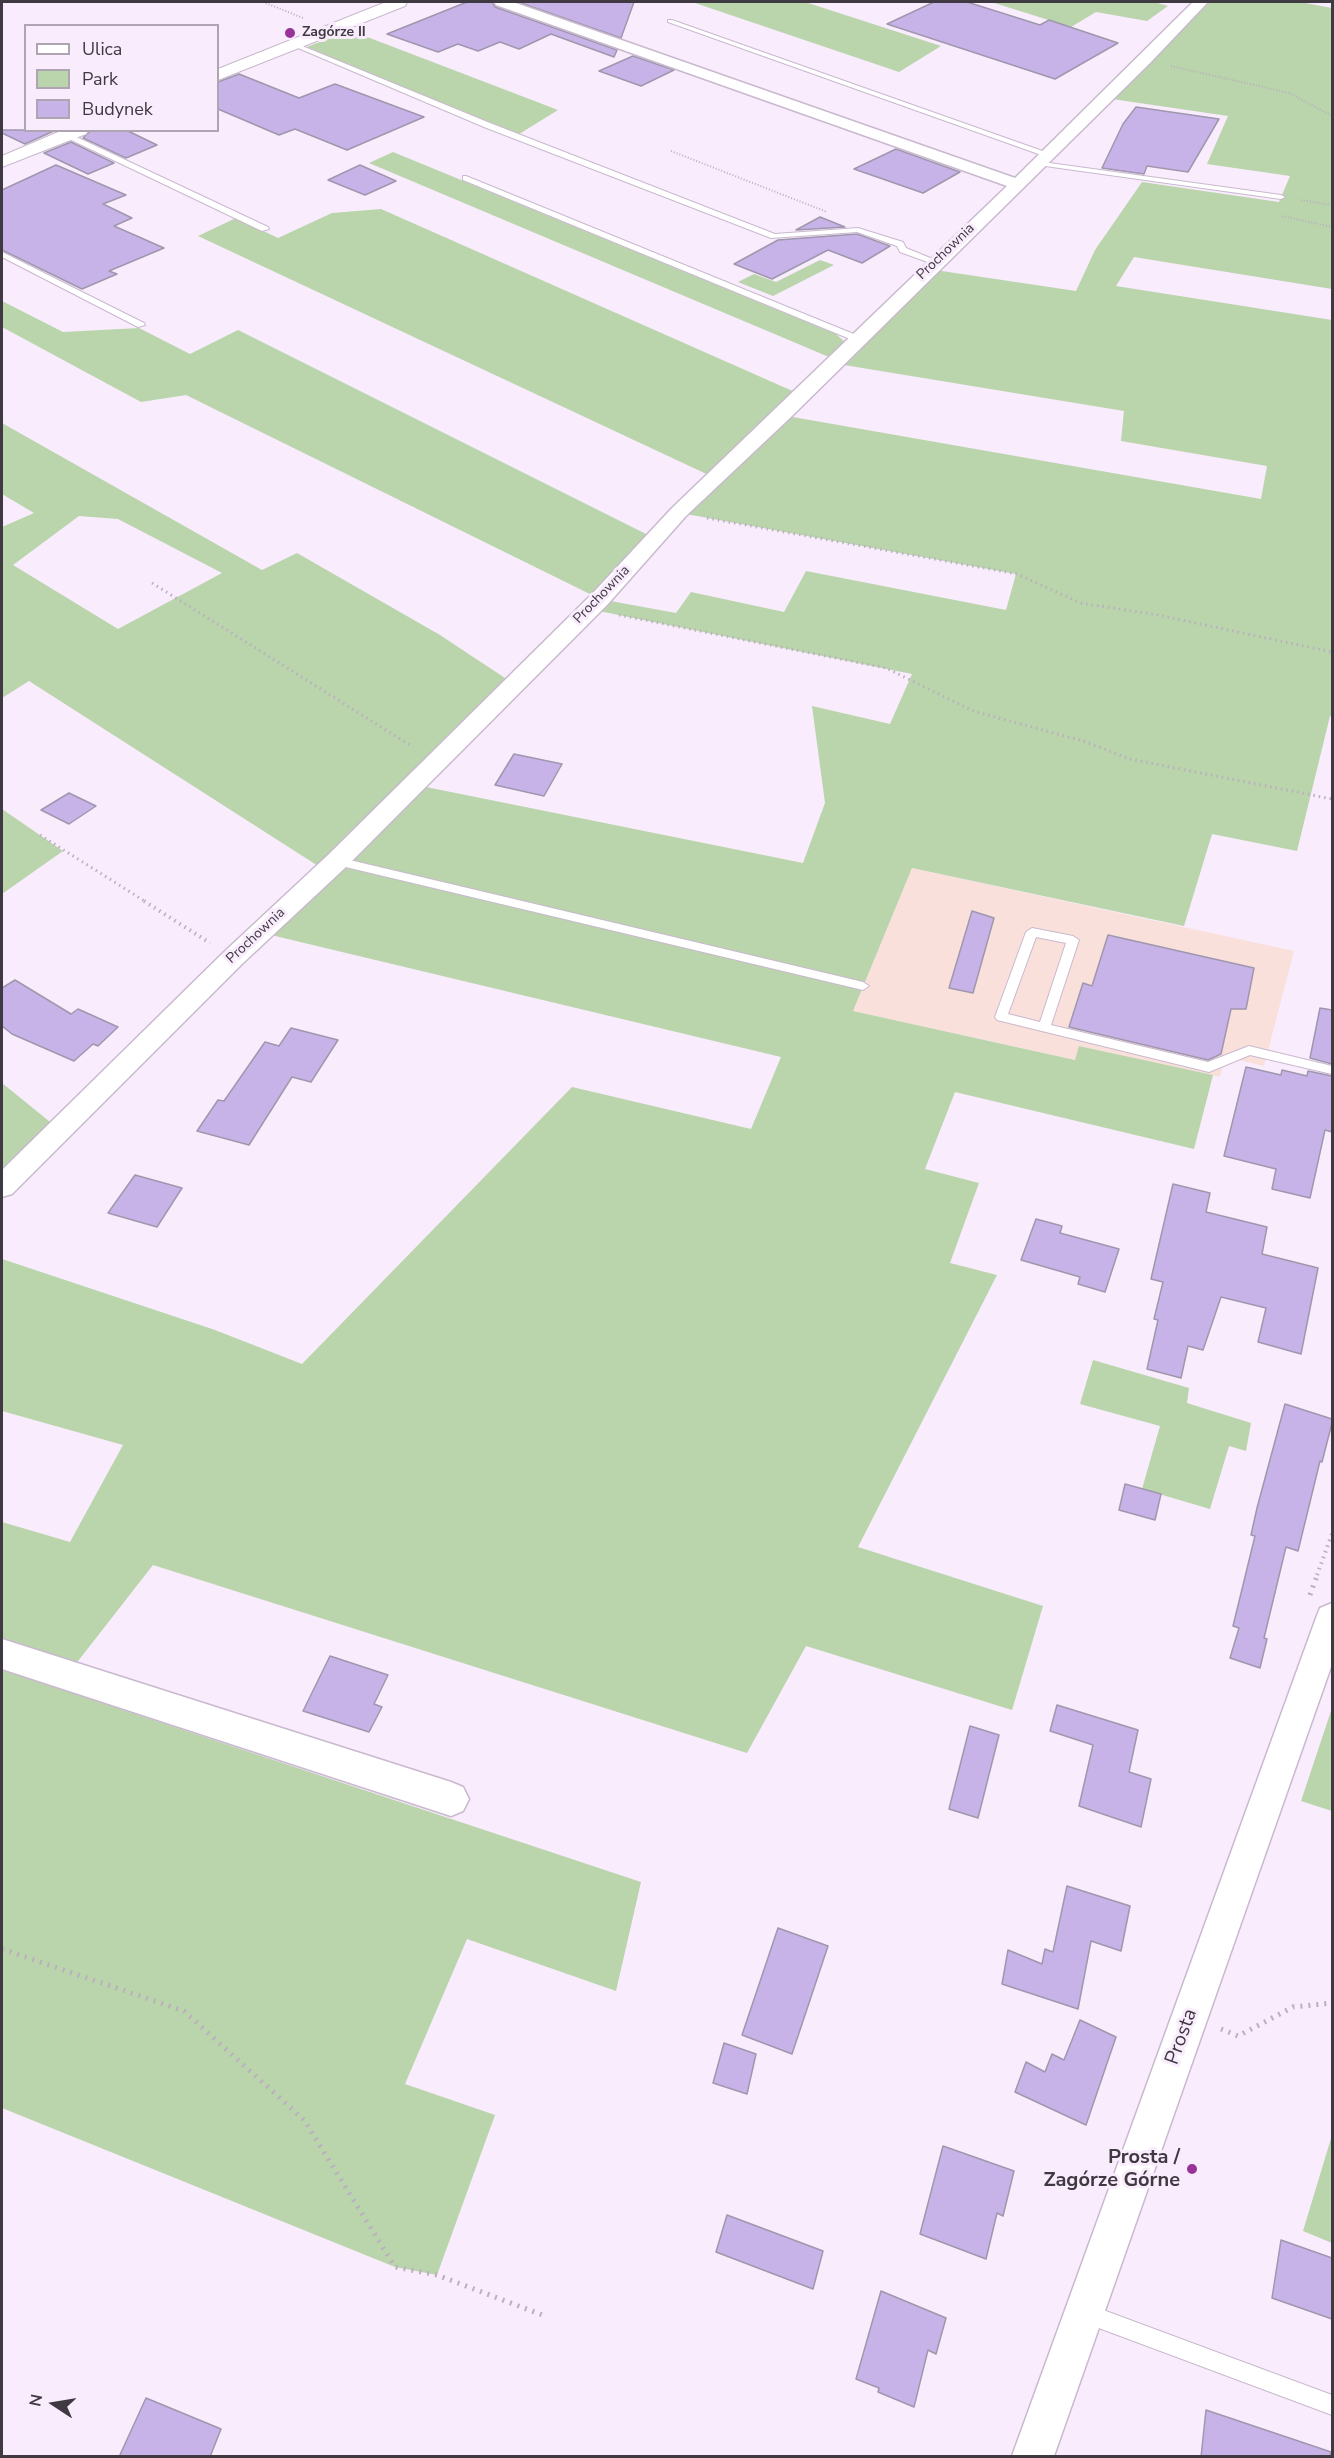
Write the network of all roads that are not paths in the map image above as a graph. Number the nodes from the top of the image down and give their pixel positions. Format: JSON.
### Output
{"nodes":[{"id":1,"x":501,"y":2,"type":"edge"},
{"id":2,"x":1201,"y":2,"type":"edge"},
{"id":3,"x":389,"y":3,"type":"edge"},
{"id":4,"x":670,"y":21,"type":"dead end"},
{"id":5,"x":293,"y":44,"type":"junction"},
{"id":6,"x":219,"y":75,"type":"edge"},
{"id":7,"x":74,"y":133,"type":"edge"},
{"id":8,"x":1042,"y":159,"type":"junction"},
{"id":9,"x":2,"y":162,"type":"edge"},
{"id":10,"x":466,"y":178,"type":"dead end"},
{"id":11,"x":1016,"y":184,"type":"junction"},
{"id":12,"x":1281,"y":197,"type":"road end"},
{"id":13,"x":265,"y":229,"type":"dead end"},
{"id":14,"x":2,"y":254,"type":"edge"},
{"id":15,"x":936,"y":262,"type":"junction"},
{"id":16,"x":141,"y":325,"type":"dead end"},
{"id":17,"x":858,"y":339,"type":"junction"},
{"id":18,"x":337,"y":861,"type":"junction"},
{"id":19,"x":863,"y":986,"type":"dead end"},
{"id":20,"x":1044,"y":1027,"type":"junction"},
{"id":21,"x":1332,"y":1070,"type":"edge"},
{"id":22,"x":2,"y":1187,"type":"edge"},
{"id":23,"x":1332,"y":1618,"type":"edge"},
{"id":24,"x":2,"y":1654,"type":"edge"},
{"id":25,"x":451,"y":1799,"type":"dead end"},
{"id":26,"x":1084,"y":2313,"type":"junction"},
{"id":27,"x":1332,"y":2405,"type":"edge"},
{"id":28,"x":1033,"y":2457,"type":"edge"}],
"edges":[{"from":1,"to":11,"type":"street"},
{"from":2,"to":8,"type":"street","name":"Prochownia"},
{"from":3,"to":5,"type":"street"},
{"from":4,"to":8,"type":"lane"},
{"from":5,"to":6,"type":"street"},
{"from":5,"to":15,"type":"lane"},
{"from":7,"to":9,"type":"street"},
{"from":7,"to":13,"type":"lane"},
{"from":8,"to":11,"type":"street","name":"Prochownia"},
{"from":8,"to":12,"type":"lane"},
{"from":10,"to":17,"type":"lane"},
{"from":11,"to":15,"type":"street","name":"Prochownia"},
{"from":14,"to":16,"type":"lane"},
{"from":15,"to":17,"type":"street","name":"Prochownia"},
{"from":17,"to":18,"type":"street","name":"Prochownia"},
{"from":18,"to":19,"type":"lane"},
{"from":18,"to":22,"type":"street","name":"Prochownia"},
{"from":20,"to":20,"type":"lane"},
{"from":20,"to":21,"type":"lane"},
{"from":23,"to":26,"type":"street","name":"Prosta"},
{"from":24,"to":25,"type":"street"},
{"from":26,"to":27,"type":"lane"},
{"from":26,"to":28,"type":"street","name":"Prosta"}]}
